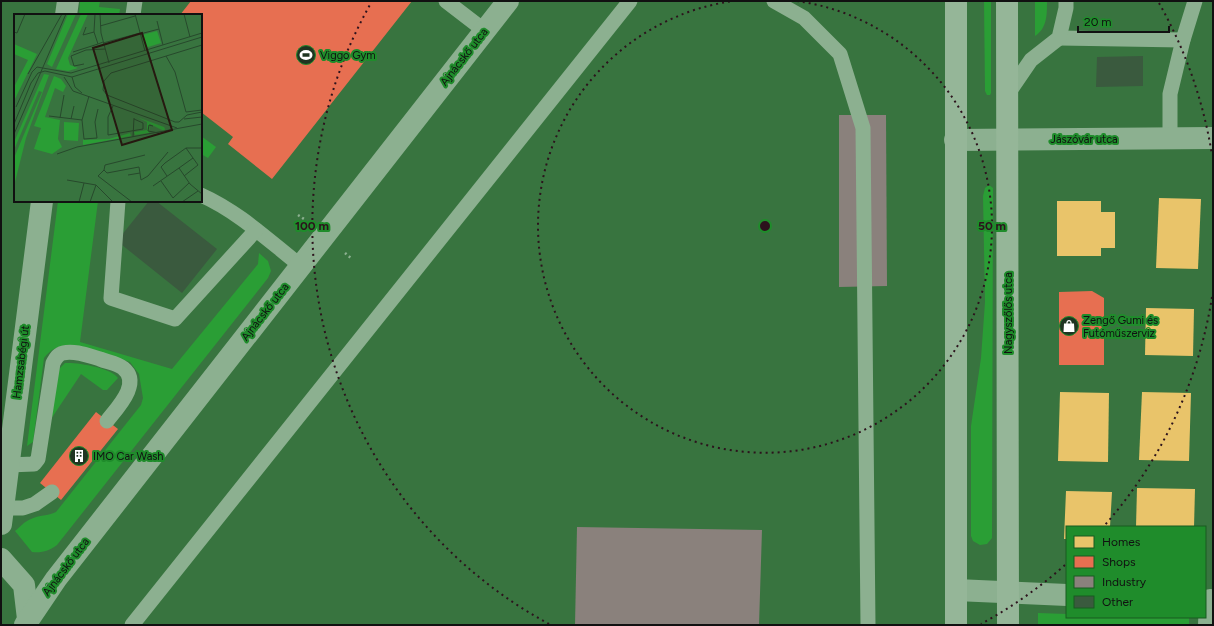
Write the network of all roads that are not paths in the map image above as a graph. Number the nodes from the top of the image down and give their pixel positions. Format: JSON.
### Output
{"nodes":[{"id":1,"x":68,"y":1,"type":"edge"},
{"id":2,"x":134,"y":1,"type":"edge"},
{"id":3,"x":446,"y":1,"type":"edge"},
{"id":4,"x":508,"y":1,"type":"edge"},
{"id":5,"x":630,"y":1,"type":"edge"},
{"id":6,"x":774,"y":1,"type":"edge"},
{"id":7,"x":956,"y":1,"type":"edge"},
{"id":8,"x":1007,"y":1,"type":"edge"},
{"id":9,"x":1066,"y":1,"type":"edge"},
{"id":10,"x":1195,"y":1,"type":"edge"},
{"id":11,"x":66,"y":14,"type":"edge"},
{"id":12,"x":133,"y":14,"type":"edge"},
{"id":13,"x":485,"y":31,"type":"junction"},
{"id":14,"x":1059,"y":38,"type":"junction"},
{"id":15,"x":1183,"y":40,"type":"junction"},
{"id":16,"x":1007,"y":95,"type":"junction"},
{"id":17,"x":1170,"y":138,"type":"junction"},
{"id":18,"x":1213,"y":138,"type":"edge"},
{"id":19,"x":1008,"y":139,"type":"junction"},
{"id":20,"x":955,"y":140,"type":"junction"},
{"id":21,"x":202,"y":196,"type":"edge"},
{"id":22,"x":42,"y":202,"type":"edge"},
{"id":23,"x":118,"y":202,"type":"edge"},
{"id":24,"x":256,"y":230,"type":"junction"},
{"id":25,"x":301,"y":266,"type":"junction"},
{"id":26,"x":107,"y":421,"type":"dead end"},
{"id":27,"x":8,"y":465,"type":"junction"},
{"id":28,"x":52,"y":492,"type":"dead end"},
{"id":29,"x":2,"y":516,"type":"edge"},
{"id":30,"x":1,"y":559,"type":"edge"},
{"id":31,"x":956,"y":590,"type":"junction"},
{"id":32,"x":1008,"y":593,"type":"junction"},
{"id":33,"x":1066,"y":595,"type":"edge"},
{"id":34,"x":1209,"y":600,"type":"edge"},
{"id":35,"x":26,"y":622,"type":"edge"},
{"id":36,"x":132,"y":625,"type":"edge"},
{"id":37,"x":868,"y":625,"type":"edge"},
{"id":38,"x":956,"y":625,"type":"edge"},
{"id":39,"x":1008,"y":625,"type":"edge"},
{"id":40,"x":1209,"y":625,"type":"edge"}],
"edges":[{"from":1,"to":11,"type":"street"},
{"from":2,"to":12,"type":"lane"},
{"from":3,"to":13,"type":"lane"},
{"from":4,"to":13,"type":"street","name":"Ajnácskő utca"},
{"from":5,"to":36,"type":"lane"},
{"from":6,"to":37,"type":"lane"},
{"from":7,"to":20,"type":"main road"},
{"from":8,"to":16,"type":"main road","name":"Nagyszőlős utca"},
{"from":9,"to":14,"type":"lane"},
{"from":10,"to":15,"type":"lane"},
{"from":13,"to":25,"type":"street","name":"Ajnácskő utca"},
{"from":14,"to":15,"type":"lane"},
{"from":14,"to":16,"type":"lane"},
{"from":15,"to":17,"type":"lane"},
{"from":16,"to":19,"type":"main road","name":"Nagyszőlős utca"},
{"from":17,"to":18,"type":"street","name":"Jászóvár utca"},
{"from":17,"to":19,"type":"street","name":"Jászóvár utca"},
{"from":19,"to":20,"type":"street","name":"Jászóvár utca"},
{"from":19,"to":32,"type":"main road","name":"Nagyszőlős utca"},
{"from":20,"to":31,"type":"main road"},
{"from":21,"to":24,"type":"lane"},
{"from":22,"to":27,"type":"street","name":"Hamzsabégi út"},
{"from":23,"to":24,"type":"lane"},
{"from":24,"to":25,"type":"lane"},
{"from":25,"to":35,"type":"street","name":"Ajnácskő utca"},
{"from":26,"to":27,"type":"lane"},
{"from":27,"to":29,"type":"street","name":"Hamzsabégi út"},
{"from":28,"to":29,"type":"lane"},
{"from":30,"to":35,"type":"street"},
{"from":31,"to":32,"type":"street"},
{"from":31,"to":38,"type":"main road"},
{"from":32,"to":33,"type":"street"},
{"from":32,"to":39,"type":"main road","name":"Nagyszőlős utca"},
{"from":34,"to":40,"type":"street"}]}
